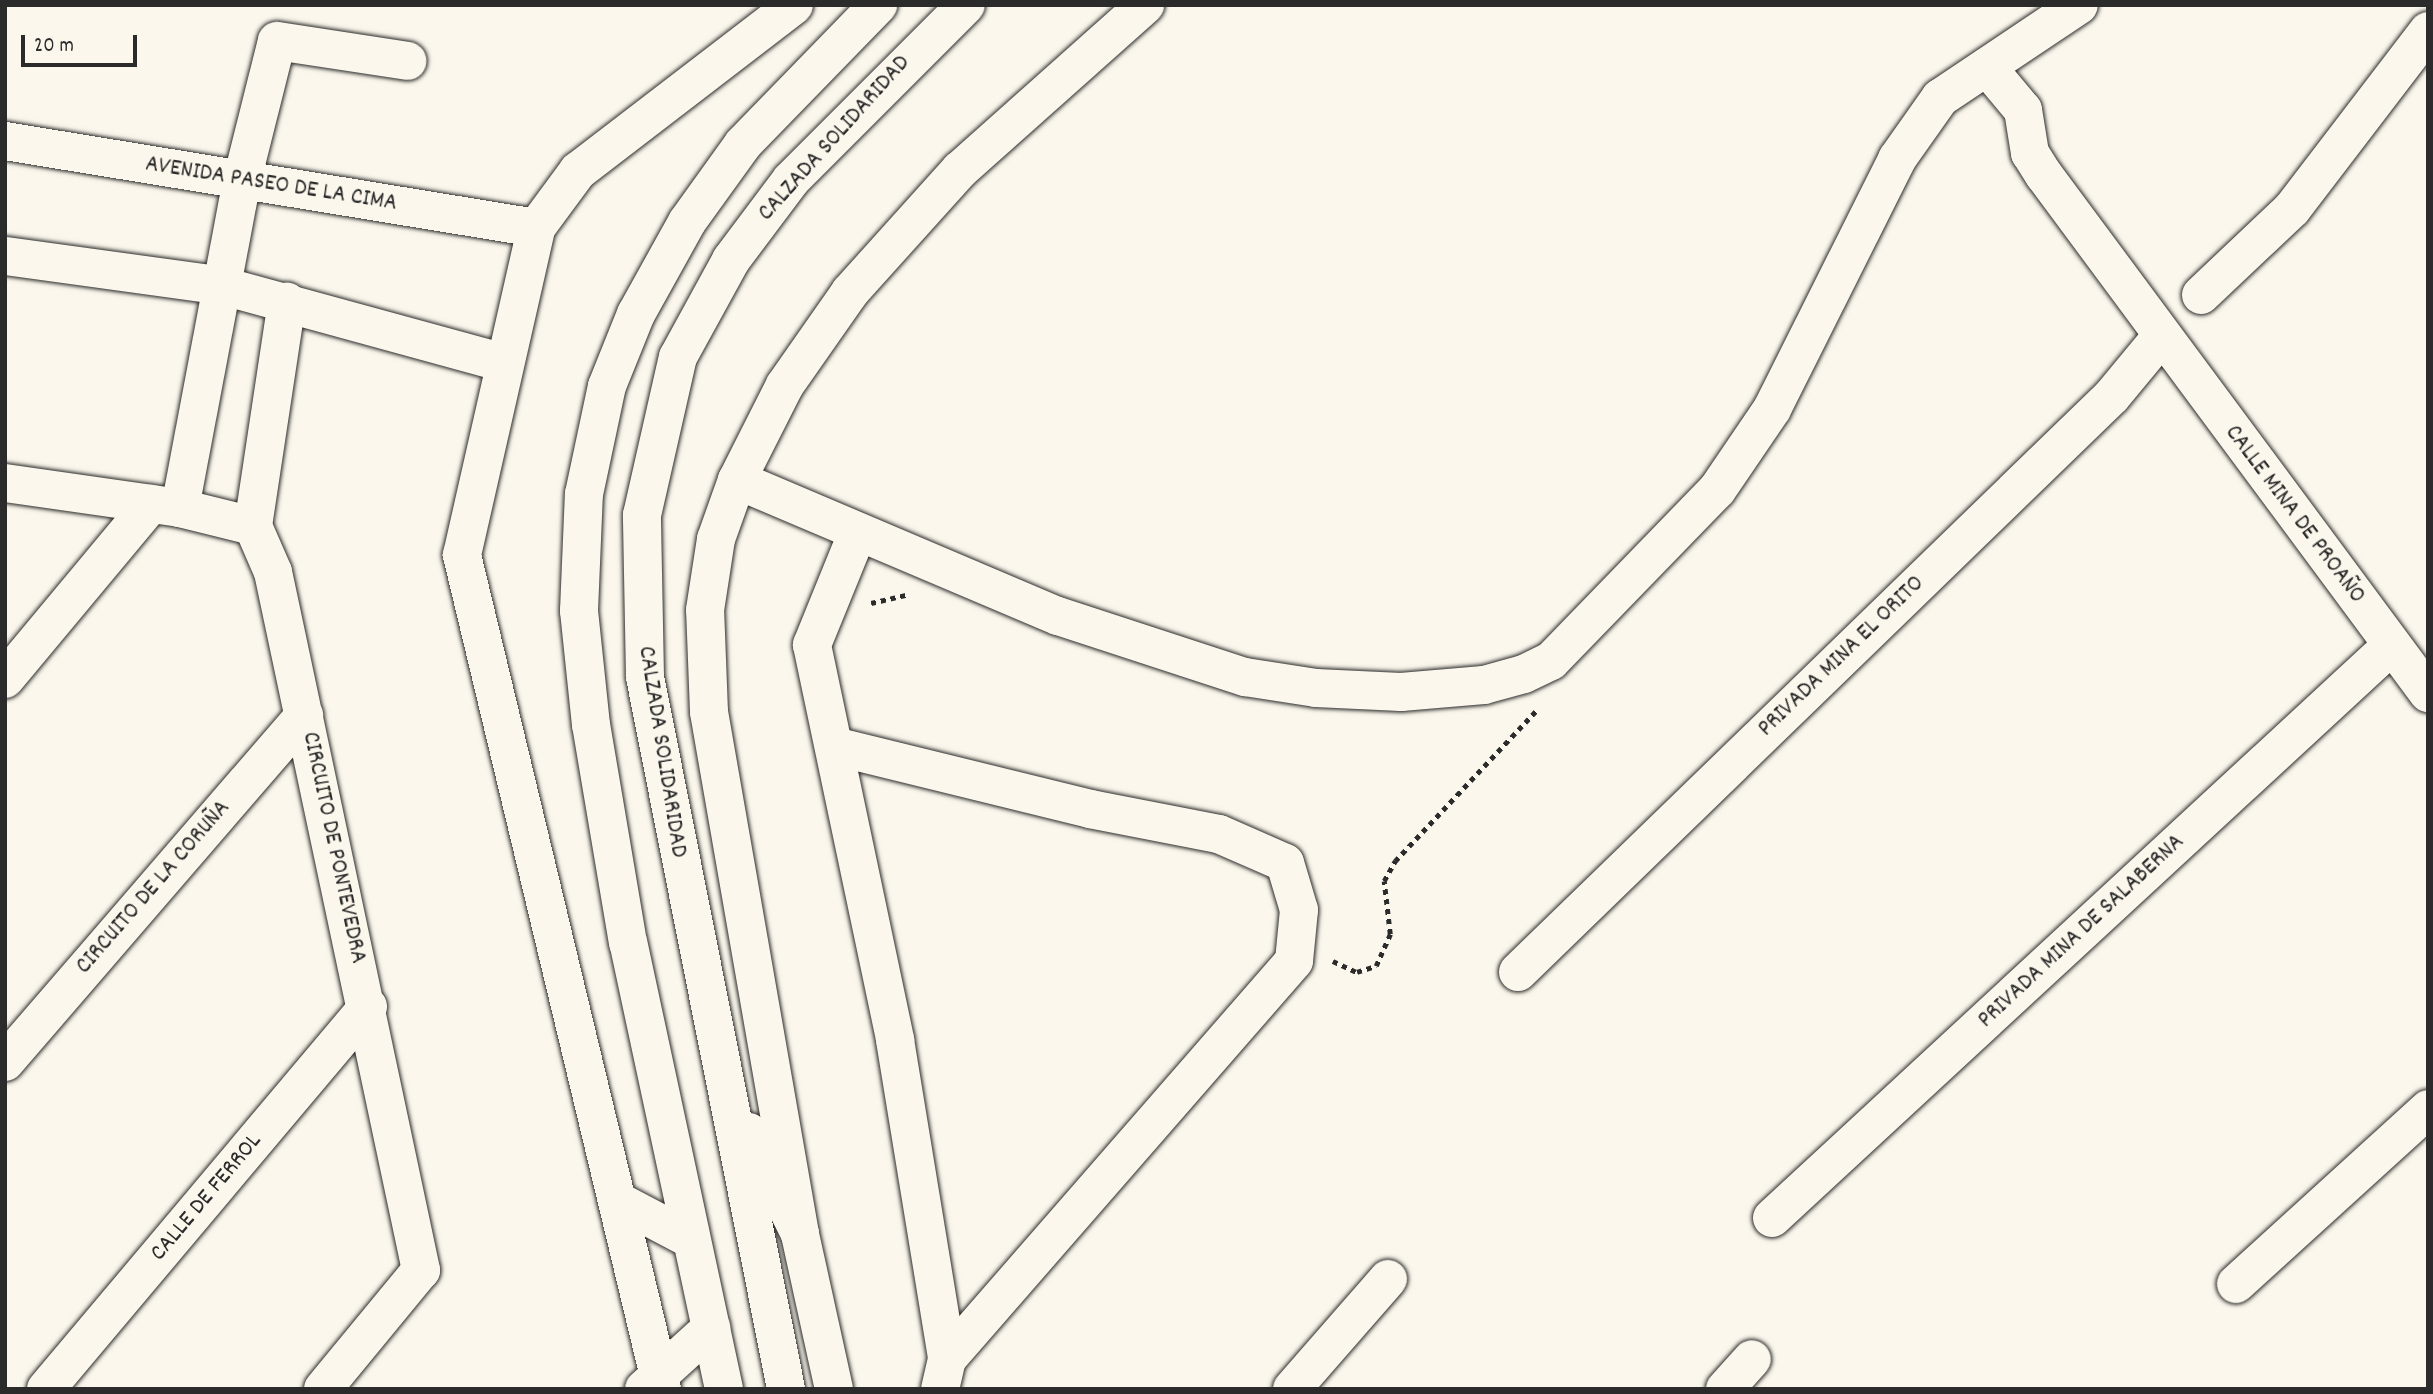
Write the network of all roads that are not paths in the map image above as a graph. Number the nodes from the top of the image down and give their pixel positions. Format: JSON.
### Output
{"nodes":[{"id":1,"x":793,"y":5,"type":"edge"},
{"id":2,"x":878,"y":5,"type":"edge"},
{"id":3,"x":966,"y":5,"type":"edge"},
{"id":4,"x":1145,"y":5,"type":"edge"},
{"id":5,"x":2079,"y":5,"type":"edge"},
{"id":6,"x":2428,"y":31,"type":"edge"},
{"id":7,"x":407,"y":61,"type":"dead end"},
{"id":8,"x":1987,"y":66,"type":"junction"},
{"id":9,"x":5,"y":141,"type":"edge"},
{"id":10,"x":242,"y":180,"type":"junction"},
{"id":11,"x":536,"y":228,"type":"junction"},
{"id":12,"x":5,"y":256,"type":"edge"},
{"id":13,"x":223,"y":286,"type":"junction"},
{"id":14,"x":2201,"y":295,"type":"dead end"},
{"id":15,"x":286,"y":302,"type":"junction"},
{"id":16,"x":2160,"y":338,"type":"junction"},
{"id":17,"x":505,"y":363,"type":"junction"},
{"id":18,"x":737,"y":480,"type":"junction"},
{"id":19,"x":5,"y":483,"type":"edge"},
{"id":20,"x":166,"y":506,"type":"junction"},
{"id":21,"x":253,"y":526,"type":"junction"},
{"id":22,"x":857,"y":534,"type":"junction"},
{"id":23,"x":2392,"y":645,"type":"junction"},
{"id":24,"x":5,"y":679,"type":"edge"},
{"id":25,"x":2428,"y":693,"type":"edge"},
{"id":26,"x":304,"y":715,"type":"junction"},
{"id":27,"x":834,"y":746,"type":"junction"},
{"id":28,"x":1518,"y":972,"type":"dead end"},
{"id":29,"x":368,"y":1007,"type":"junction"},
{"id":30,"x":5,"y":1062,"type":"edge"},
{"id":31,"x":727,"y":1088,"type":"junction"},
{"id":32,"x":2428,"y":1109,"type":"edge"},
{"id":33,"x":618,"y":1201,"type":"junction"},
{"id":34,"x":1772,"y":1218,"type":"dead end"},
{"id":35,"x":800,"y":1234,"type":"junction"},
{"id":36,"x":690,"y":1239,"type":"junction"},
{"id":37,"x":1388,"y":1279,"type":"dead end"},
{"id":38,"x":2236,"y":1284,"type":"dead end"},
{"id":39,"x":711,"y":1328,"type":"junction"},
{"id":40,"x":1752,"y":1359,"type":"dead end"},
{"id":41,"x":944,"y":1374,"type":"edge"},
{"id":42,"x":654,"y":1383,"type":"edge"},
{"id":43,"x":46,"y":1389,"type":"edge"},
{"id":44,"x":323,"y":1389,"type":"edge"},
{"id":45,"x":724,"y":1389,"type":"edge"},
{"id":46,"x":786,"y":1389,"type":"edge"},
{"id":47,"x":834,"y":1389,"type":"edge"},
{"id":48,"x":1292,"y":1389,"type":"edge"},
{"id":49,"x":1725,"y":1389,"type":"edge"}],
"edges":[{"from":1,"to":11,"type":"street"},
{"from":2,"to":36,"type":"street"},
{"from":3,"to":31,"type":"street","name":"CALZADA SOLIDARIDAD"},
{"from":4,"to":18,"type":"street"},
{"from":5,"to":8,"type":"street"},
{"from":6,"to":14,"type":"street"},
{"from":7,"to":10,"type":"street"},
{"from":8,"to":16,"type":"street","name":"CALLE MINA DE PROAÑO"},
{"from":8,"to":22,"type":"street"},
{"from":9,"to":10,"type":"street","name":"AVENIDA PASEO DE LA CIMA"},
{"from":10,"to":11,"type":"street","name":"AVENIDA PASEO DE LA CIMA"},
{"from":10,"to":13,"type":"street"},
{"from":11,"to":17,"type":"street"},
{"from":12,"to":13,"type":"street"},
{"from":13,"to":15,"type":"street"},
{"from":13,"to":20,"type":"street"},
{"from":15,"to":17,"type":"street"},
{"from":15,"to":21,"type":"street"},
{"from":16,"to":23,"type":"street","name":"CALLE MINA DE PROAÑO"},
{"from":16,"to":28,"type":"street","name":"PRIVADA MINA EL ORITO"},
{"from":17,"to":33,"type":"street"},
{"from":18,"to":22,"type":"street"},
{"from":18,"to":35,"type":"street"},
{"from":19,"to":20,"type":"street"},
{"from":20,"to":21,"type":"street"},
{"from":20,"to":24,"type":"street"},
{"from":21,"to":26,"type":"street","name":"CIRCUITO DE PONTEVEDRA"},
{"from":22,"to":27,"type":"street"},
{"from":23,"to":25,"type":"street","name":"CALLE MINA DE PROAÑO"},
{"from":23,"to":34,"type":"street","name":"PRIVADA MINA DE SALABERNA"},
{"from":26,"to":29,"type":"street","name":"CIRCUITO DE PONTEVEDRA"},
{"from":26,"to":30,"type":"street","name":"CIRCUITO DE LA CORUÑA"},
{"from":27,"to":41,"type":"street"},
{"from":27,"to":41,"type":"street"},
{"from":29,"to":43,"type":"street","name":"CALLE DE FERROL"},
{"from":29,"to":44,"type":"street","name":"CIRCUITO DE PONTEVEDRA"},
{"from":31,"to":35,"type":"street"},
{"from":31,"to":46,"type":"street","name":"CALZADA SOLIDARIDAD"},
{"from":32,"to":38,"type":"street"},
{"from":33,"to":36,"type":"street"},
{"from":33,"to":42,"type":"street"},
{"from":35,"to":47,"type":"street"},
{"from":36,"to":39,"type":"street"},
{"from":37,"to":48,"type":"street"},
{"from":39,"to":42,"type":"street"},
{"from":39,"to":45,"type":"street"},
{"from":40,"to":49,"type":"street"}]}
